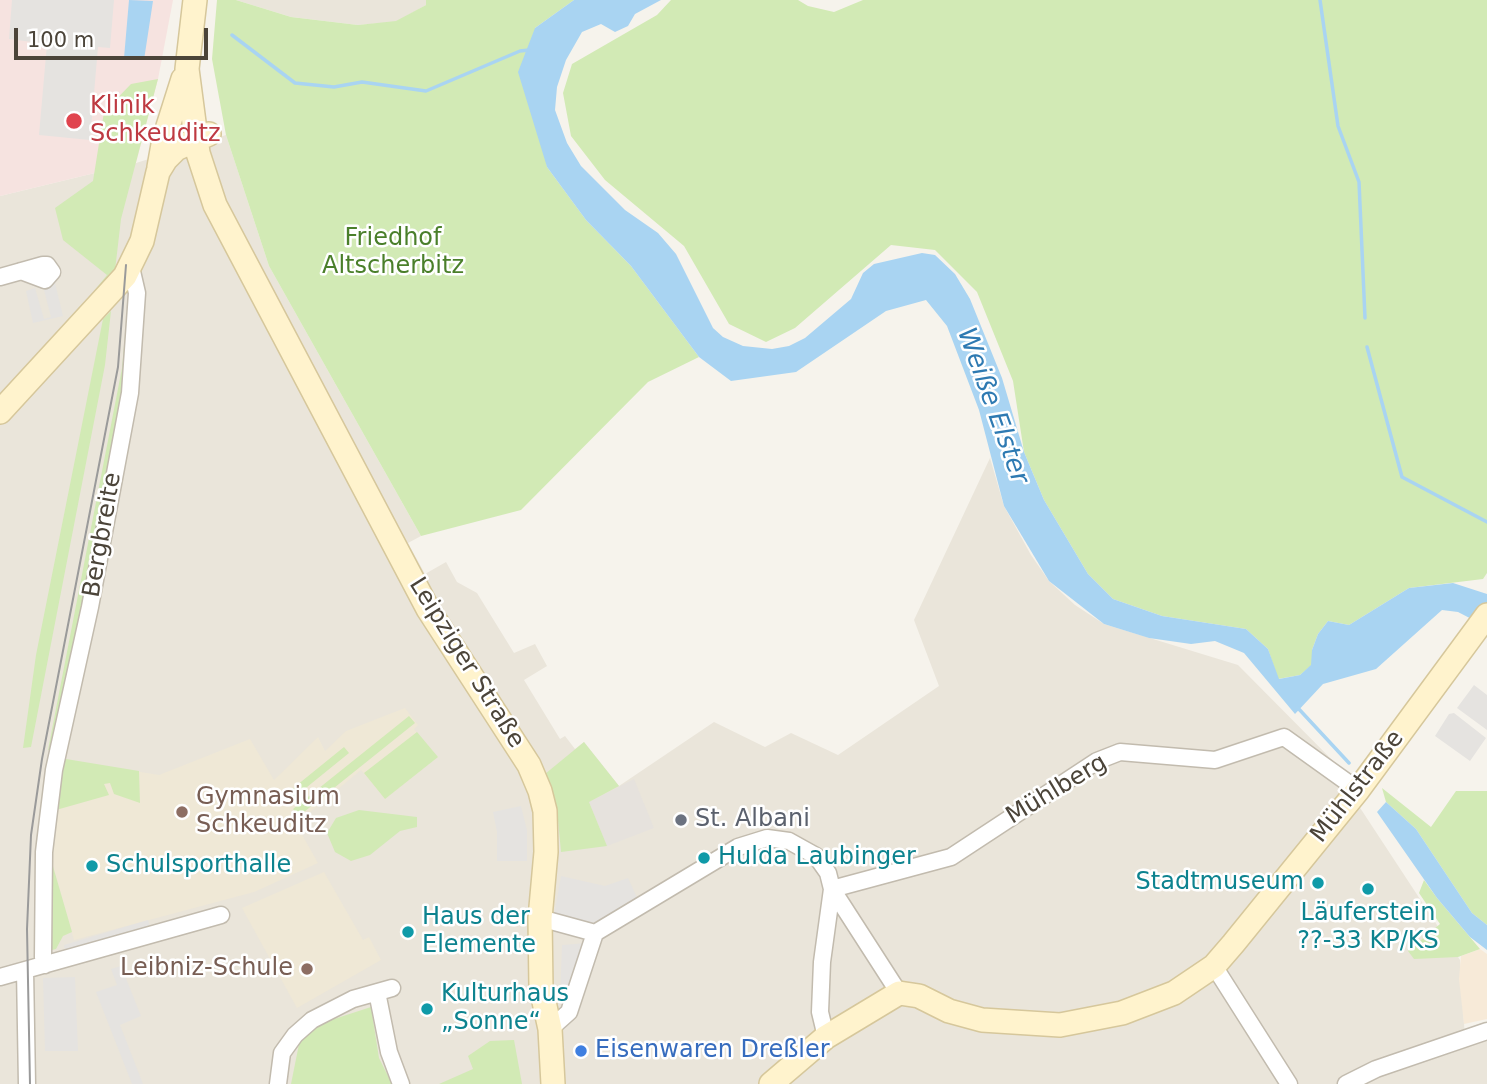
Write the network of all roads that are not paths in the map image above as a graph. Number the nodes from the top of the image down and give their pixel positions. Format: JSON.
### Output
{"nodes":[{"id":1,"x":195,"y":4,"type":"edge"},
{"id":2,"x":187,"y":69,"type":"junction"},
{"id":3,"x":200,"y":125,"type":"junction"},
{"id":4,"x":169,"y":126,"type":"junction"},
{"id":5,"x":159,"y":172,"type":"junction"},
{"id":6,"x":131,"y":267,"type":"junction"},
{"id":7,"x":21,"y":271,"type":"dead end"},
{"id":8,"x":254,"y":275,"type":"junction"},
{"id":9,"x":0,"y":277,"type":"edge"},
{"id":10,"x":0,"y":412,"type":"edge"},
{"id":11,"x":1481,"y":623,"type":"edge"},
{"id":12,"x":1359,"y":790,"type":"junction"},
{"id":13,"x":832,"y":888,"type":"junction"},
{"id":14,"x":221,"y":915,"type":"dead end"},
{"id":15,"x":540,"y":918,"type":"junction"},
{"id":16,"x":595,"y":933,"type":"junction"},
{"id":17,"x":45,"y":965,"type":"junction"},
{"id":18,"x":1214,"y":966,"type":"junction"},
{"id":19,"x":25,"y":970,"type":"junction"},
{"id":20,"x":0,"y":977,"type":"edge"},
{"id":21,"x":899,"y":993,"type":"junction"},
{"id":22,"x":550,"y":1029,"type":"junction"},
{"id":23,"x":1487,"y":1031,"type":"edge"},
{"id":24,"x":827,"y":1037,"type":"junction"},
{"id":25,"x":1270,"y":1058,"type":"junction"},
{"id":26,"x":27,"y":1084,"type":"edge"},
{"id":27,"x":278,"y":1084,"type":"edge"},
{"id":28,"x":401,"y":1084,"type":"edge"},
{"id":29,"x":553,"y":1084,"type":"edge"},
{"id":30,"x":771,"y":1084,"type":"edge"},
{"id":31,"x":1273,"y":1084,"type":"edge"},
{"id":32,"x":1289,"y":1084,"type":"edge"},
{"id":33,"x":1346,"y":1084,"type":"edge"}],
"edges":[{"from":1,"to":2,"type":"street","name":"Leipziger Straße"},
{"from":1,"to":3,"type":"street","name":"Leipziger Straße"},
{"from":2,"to":3,"type":"street","name":"Leipziger Straße"},
{"from":2,"to":4,"type":"street","name":"Leipziger Straße"},
{"from":3,"to":4,"type":"street"},
{"from":3,"to":5,"type":"street"},
{"from":3,"to":8,"type":"street","name":"Leipziger Straße"},
{"from":3,"to":8,"type":"street","name":"Leipziger Straße"},
{"from":4,"to":5,"type":"street","name":"Leipziger Straße"},
{"from":5,"to":6,"type":"street"},
{"from":6,"to":10,"type":"street"},
{"from":6,"to":17,"type":"street","name":"Bergbreite"},
{"from":7,"to":9,"type":"street"},
{"from":8,"to":15,"type":"street","name":"Leipziger Straße"},
{"from":11,"to":12,"type":"street","name":"Mühlstraße"},
{"from":12,"to":13,"type":"street","name":"Mühlberg"},
{"from":12,"to":18,"type":"street","name":"Mühlstraße"},
{"from":13,"to":16,"type":"street"},
{"from":13,"to":21,"type":"street"},
{"from":13,"to":24,"type":"street"},
{"from":14,"to":17,"type":"street"},
{"from":15,"to":16,"type":"street"},
{"from":15,"to":22,"type":"street","name":"Leipziger Straße"},
{"from":16,"to":22,"type":"street"},
{"from":17,"to":19,"type":"street"},
{"from":18,"to":21,"type":"street","name":"Mühlstraße"},
{"from":18,"to":25,"type":"street"},
{"from":19,"to":20,"type":"street"},
{"from":19,"to":26,"type":"street"},
{"from":21,"to":24,"type":"street"},
{"from":22,"to":29,"type":"street","name":"Leipziger Straße"},
{"from":23,"to":33,"type":"street"},
{"from":24,"to":30,"type":"street"},
{"from":25,"to":31,"type":"street"},
{"from":25,"to":32,"type":"street"},
{"from":27,"to":28,"type":"street"}]}
